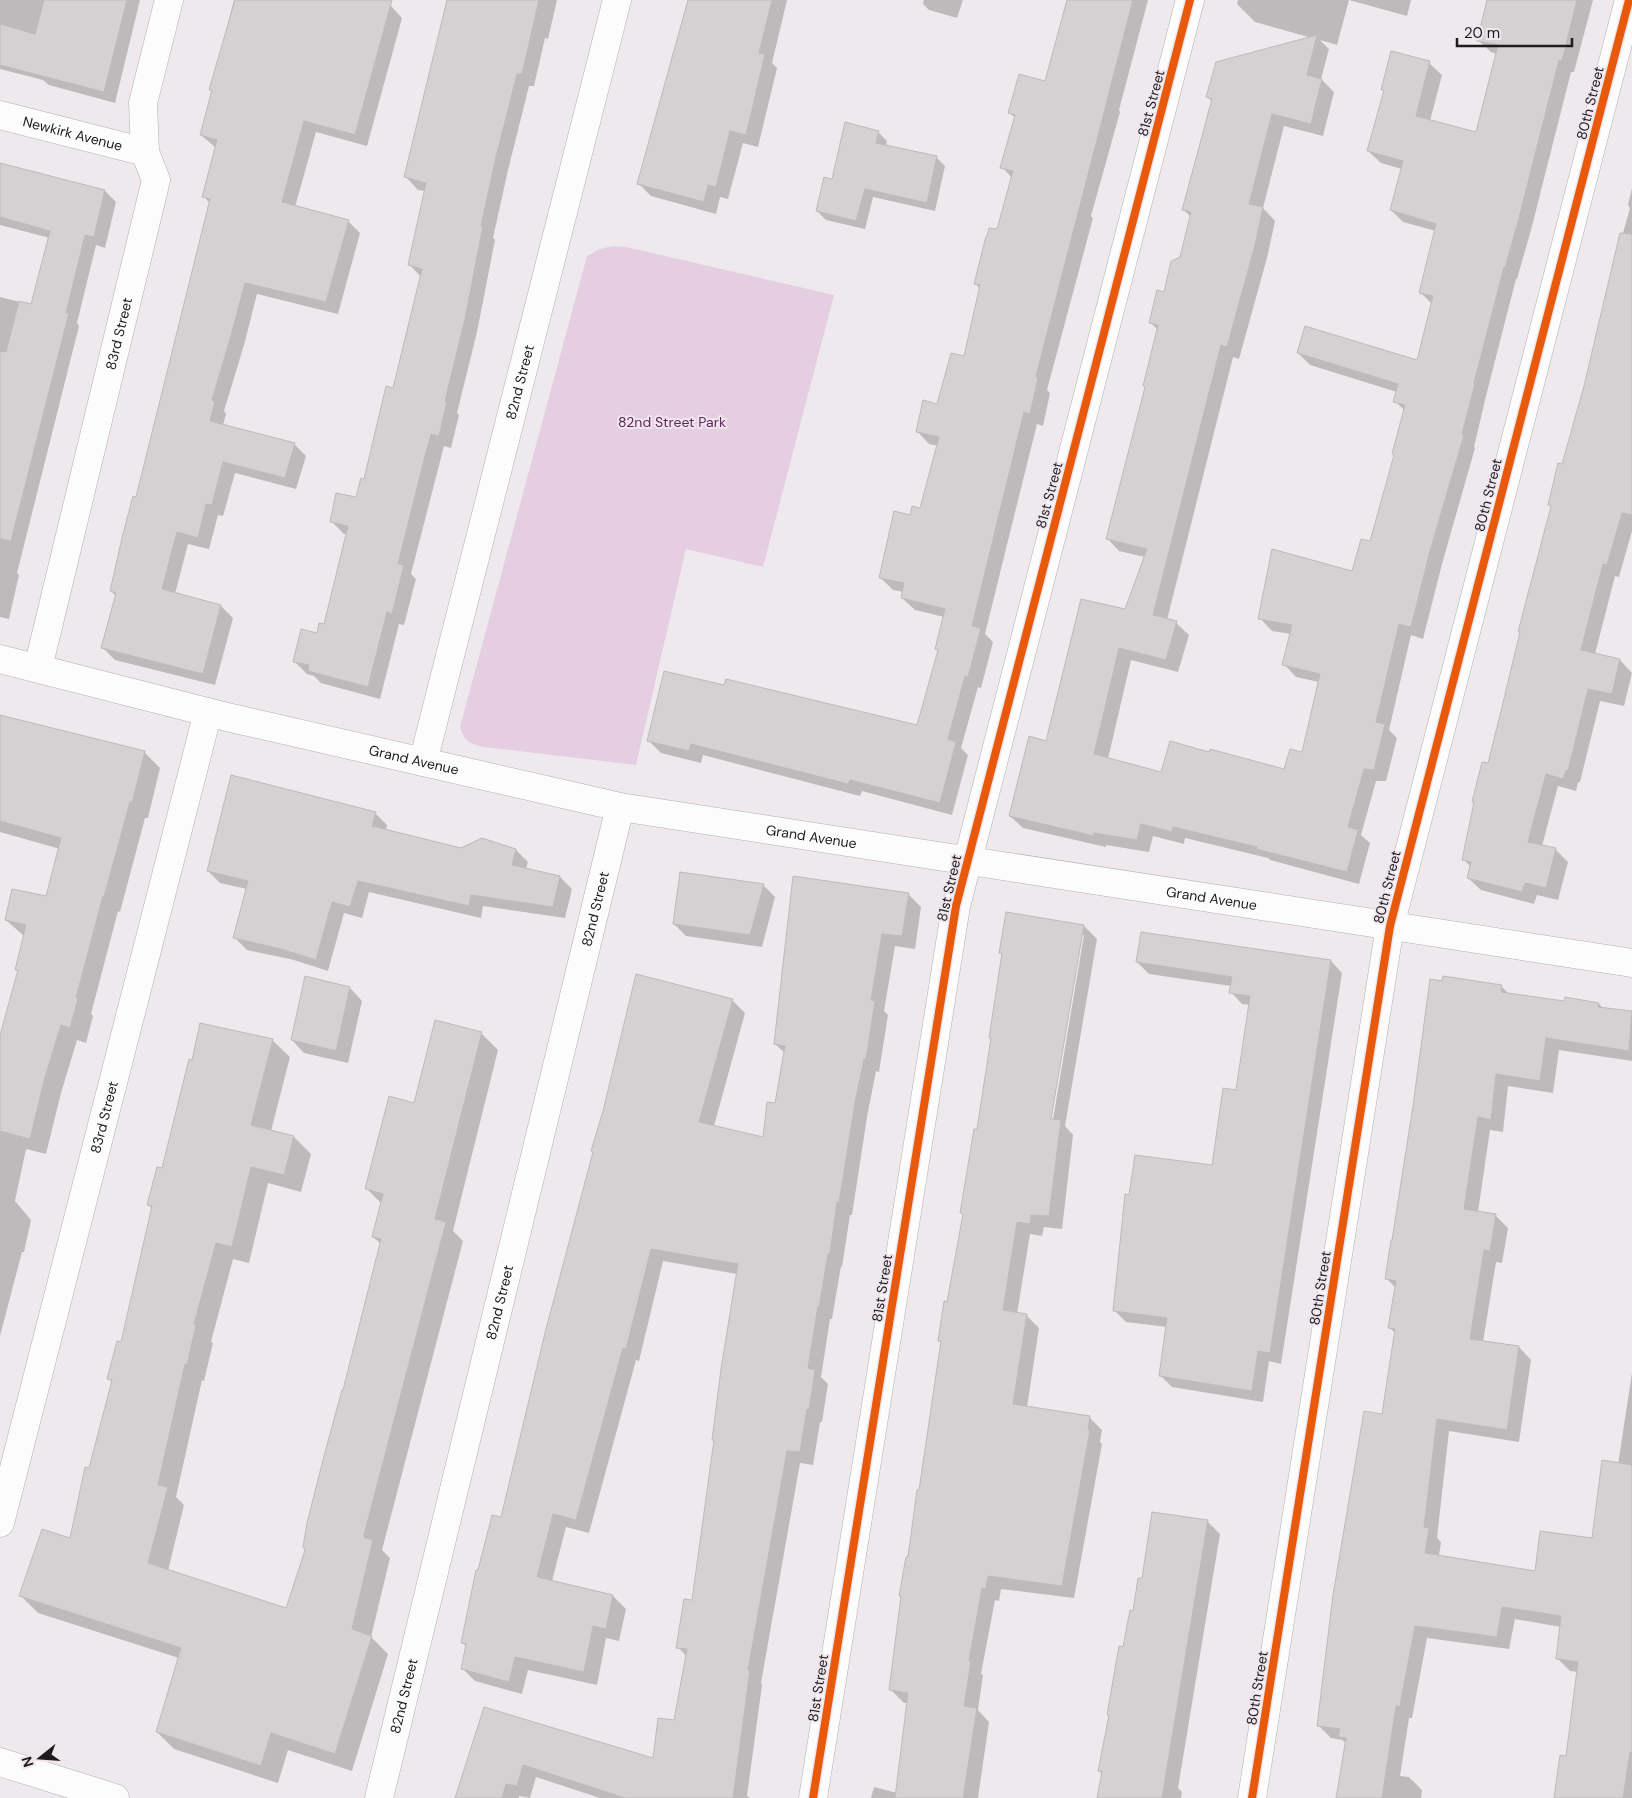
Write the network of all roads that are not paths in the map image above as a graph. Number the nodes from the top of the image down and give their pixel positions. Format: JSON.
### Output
{"nodes":[{"id":1,"x":169,"y":0,"type":"edge"},
{"id":2,"x":617,"y":0,"type":"edge"},
{"id":3,"x":1190,"y":0,"type":"edge"},
{"id":4,"x":1629,"y":0,"type":"edge"},
{"id":5,"x":0,"y":115,"type":"edge"},
{"id":6,"x":145,"y":152,"type":"junction"},
{"id":7,"x":0,"y":659,"type":"edge"},
{"id":8,"x":38,"y":668,"type":"junction"},
{"id":9,"x":208,"y":712,"type":"junction"},
{"id":10,"x":423,"y":762,"type":"junction"},
{"id":11,"x":620,"y":807,"type":"junction"},
{"id":12,"x":967,"y":860,"type":"junction"},
{"id":13,"x":1390,"y":926,"type":"junction"},
{"id":14,"x":1632,"y":963,"type":"edge"},
{"id":15,"x":0,"y":1523,"type":"edge"},
{"id":16,"x":0,"y":1762,"type":"edge"},
{"id":17,"x":115,"y":1798,"type":"edge"},
{"id":18,"x":379,"y":1798,"type":"edge"},
{"id":19,"x":812,"y":1798,"type":"edge"},
{"id":20,"x":1252,"y":1798,"type":"edge"}],
"edges":[{"from":1,"to":6,"type":"street","name":"83rd Street"},
{"from":2,"to":10,"type":"street","name":"82nd Street"},
{"from":3,"to":12,"type":"street","name":"81st Street"},
{"from":4,"to":13,"type":"street","name":"80th Street"},
{"from":5,"to":6,"type":"street","name":"Newkirk Avenue"},
{"from":6,"to":8,"type":"street","name":"83rd Street"},
{"from":7,"to":8,"type":"street","name":"Grand Avenue"},
{"from":8,"to":9,"type":"street","name":"Grand Avenue"},
{"from":9,"to":10,"type":"street","name":"Grand Avenue"},
{"from":9,"to":15,"type":"street","name":"83rd Street"},
{"from":10,"to":11,"type":"street","name":"Grand Avenue"},
{"from":11,"to":12,"type":"street","name":"Grand Avenue"},
{"from":11,"to":18,"type":"street","name":"82nd Street"},
{"from":12,"to":13,"type":"street","name":"Grand Avenue"},
{"from":12,"to":19,"type":"street","name":"81st Street"},
{"from":13,"to":14,"type":"street","name":"Grand Avenue"},
{"from":13,"to":20,"type":"street","name":"80th Street"},
{"from":16,"to":17,"type":"street"}]}
